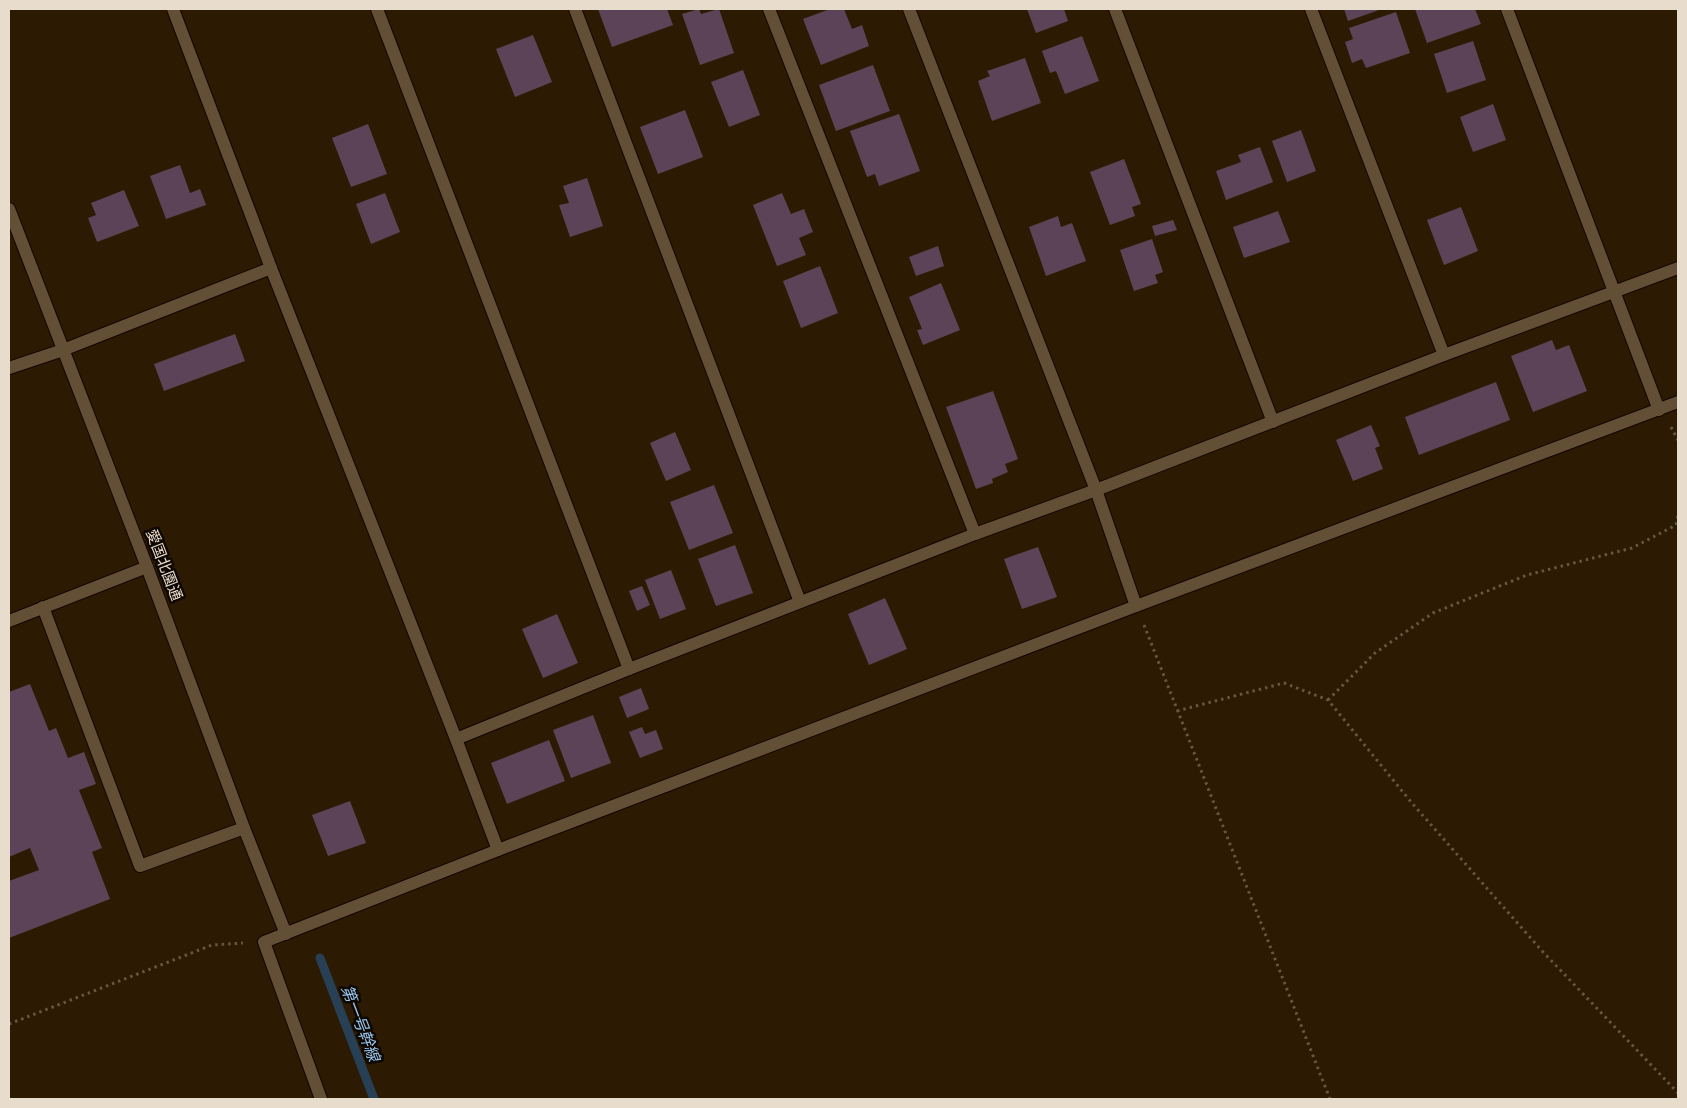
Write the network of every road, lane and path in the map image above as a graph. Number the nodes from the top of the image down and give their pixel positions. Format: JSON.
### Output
{"nodes":[{"id":1,"x":174,"y":9,"type":"edge"},
{"id":2,"x":377,"y":9,"type":"edge"},
{"id":3,"x":575,"y":9,"type":"edge"},
{"id":4,"x":769,"y":9,"type":"edge"},
{"id":5,"x":909,"y":9,"type":"edge"},
{"id":6,"x":1115,"y":9,"type":"edge"},
{"id":7,"x":1310,"y":9,"type":"edge"},
{"id":8,"x":1507,"y":9,"type":"edge"},
{"id":9,"x":10,"y":213,"type":"edge"},
{"id":10,"x":271,"y":268,"type":"junction"},
{"id":11,"x":1678,"y":268,"type":"edge"},
{"id":12,"x":1616,"y":292,"type":"junction"},
{"id":13,"x":64,"y":350,"type":"junction"},
{"id":14,"x":1444,"y":355,"type":"junction"},
{"id":15,"x":9,"y":368,"type":"edge"},
{"id":16,"x":1678,"y":402,"type":"edge"},
{"id":17,"x":1659,"y":410,"type":"junction"},
{"id":18,"x":1273,"y":422,"type":"junction"},
{"id":19,"x":1096,"y":490,"type":"junction"},
{"id":20,"x":1678,"y":516,"type":"edge"},
{"id":21,"x":975,"y":534,"type":"junction"},
{"id":22,"x":147,"y":567,"type":"junction"},
{"id":23,"x":800,"y":602,"type":"junction"},
{"id":24,"x":1136,"y":606,"type":"junction"},
{"id":25,"x":43,"y":608,"type":"junction"},
{"id":26,"x":9,"y":621,"type":"edge"},
{"id":27,"x":629,"y":669,"type":"junction"},
{"id":28,"x":1328,"y":700,"type":"junction"},
{"id":29,"x":1177,"y":711,"type":"junction"},
{"id":30,"x":456,"y":739,"type":"junction"},
{"id":31,"x":244,"y":828,"type":"junction"},
{"id":32,"x":498,"y":850,"type":"junction"},
{"id":33,"x":286,"y":934,"type":"junction"},
{"id":34,"x":264,"y":942,"type":"junction"},
{"id":35,"x":9,"y":1024,"type":"edge"},
{"id":36,"x":1678,"y":1093,"type":"edge"},
{"id":37,"x":321,"y":1099,"type":"edge"},
{"id":38,"x":1330,"y":1099,"type":"edge"}],
"edges":[{"from":1,"to":10,"type":"street"},
{"from":2,"to":27,"type":"street"},
{"from":3,"to":23,"type":"street"},
{"from":4,"to":21,"type":"street"},
{"from":5,"to":19,"type":"street"},
{"from":6,"to":18,"type":"street"},
{"from":7,"to":14,"type":"street"},
{"from":8,"to":12,"type":"street"},
{"from":9,"to":13,"type":"street","name":"愛国北園通"},
{"from":10,"to":13,"type":"street"},
{"from":10,"to":30,"type":"street"},
{"from":11,"to":12,"type":"street"},
{"from":12,"to":14,"type":"street"},
{"from":12,"to":17,"type":"street"},
{"from":13,"to":15,"type":"street"},
{"from":13,"to":22,"type":"street","name":"愛国北園通"},
{"from":14,"to":18,"type":"street"},
{"from":16,"to":17,"type":"street"},
{"from":17,"to":24,"type":"street"},
{"from":18,"to":19,"type":"street"},
{"from":19,"to":21,"type":"street"},
{"from":19,"to":24,"type":"street"},
{"from":20,"to":28,"type":"path"},
{"from":21,"to":23,"type":"street"},
{"from":22,"to":25,"type":"street"},
{"from":22,"to":31,"type":"street","name":"愛国北園通"},
{"from":23,"to":27,"type":"street"},
{"from":24,"to":29,"type":"path"},
{"from":24,"to":32,"type":"street"},
{"from":25,"to":26,"type":"street"},
{"from":25,"to":31,"type":"street"},
{"from":27,"to":30,"type":"street"},
{"from":28,"to":29,"type":"path"},
{"from":28,"to":36,"type":"path"},
{"from":29,"to":38,"type":"path"},
{"from":30,"to":32,"type":"street"},
{"from":31,"to":33,"type":"street","name":"愛国北園通"},
{"from":32,"to":33,"type":"street"},
{"from":33,"to":34,"type":"street"},
{"from":34,"to":35,"type":"path"},
{"from":34,"to":37,"type":"street"}]}
